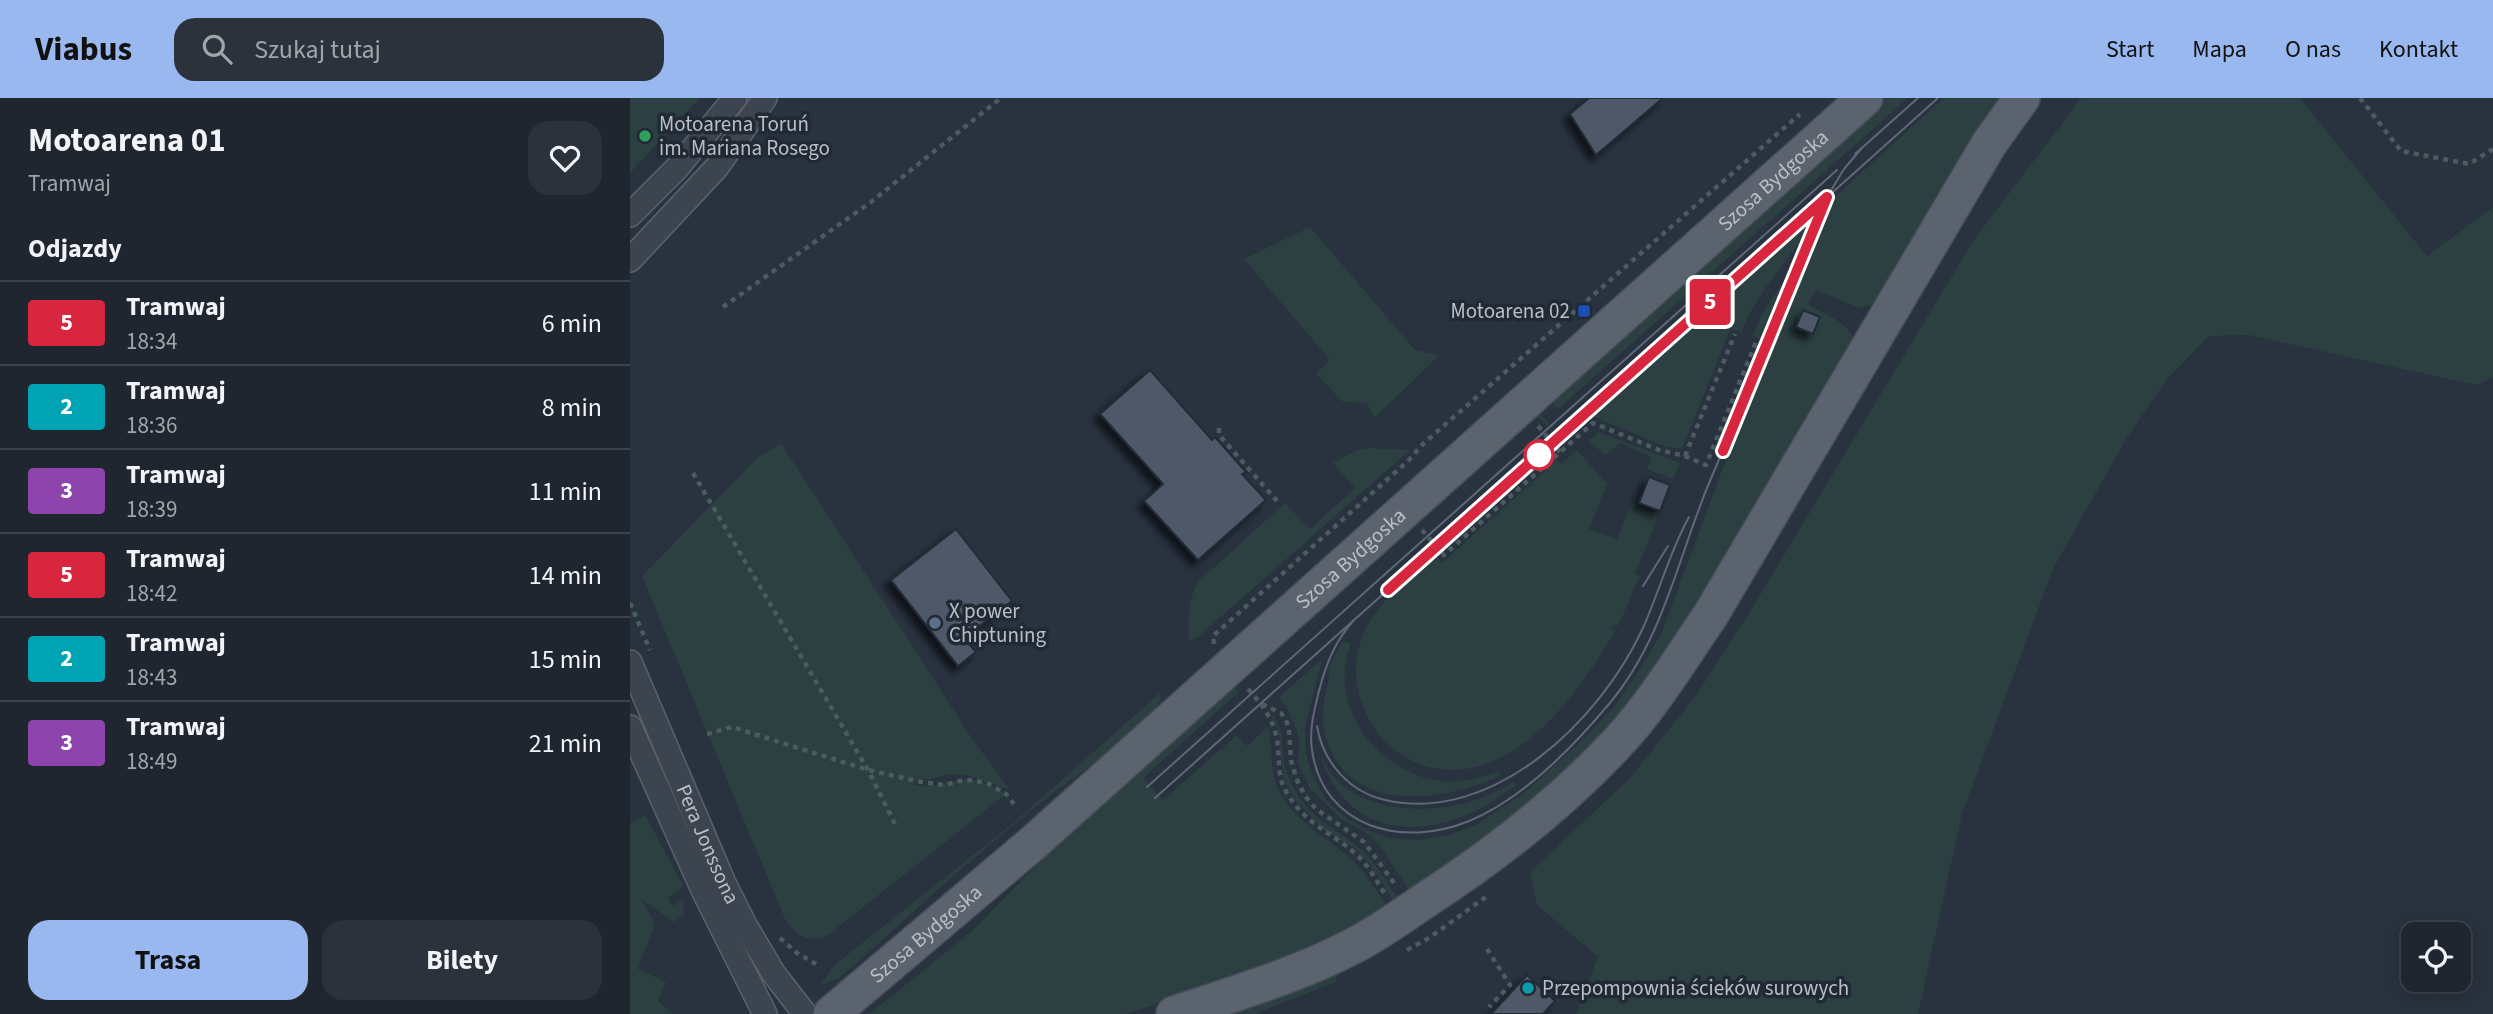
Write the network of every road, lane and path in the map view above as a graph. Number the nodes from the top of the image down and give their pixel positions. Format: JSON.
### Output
{"nodes":[{"id":1,"x":735,"y":98,"type":"edge"},
{"id":2,"x":765,"y":98,"type":"edge"},
{"id":3,"x":1001,"y":98,"type":"edge"},
{"id":4,"x":1865,"y":98,"type":"edge"},
{"id":5,"x":2022,"y":98,"type":"edge"},
{"id":6,"x":2360,"y":98,"type":"edge"},
{"id":7,"x":1808,"y":107,"type":"dead end"},
{"id":8,"x":2493,"y":149,"type":"edge"},
{"id":9,"x":630,"y":215,"type":"edge"},
{"id":10,"x":630,"y":260,"type":"edge"},
{"id":11,"x":723,"y":307,"type":"dead end"},
{"id":12,"x":1735,"y":334,"type":"dead end"},
{"id":13,"x":1756,"y":342,"type":"dead end"},
{"id":14,"x":1219,"y":428,"type":"dead end"},
{"id":15,"x":1685,"y":456,"type":"junction"},
{"id":16,"x":693,"y":474,"type":"dead end"},
{"id":17,"x":1277,"y":501,"type":"dead end"},
{"id":18,"x":1420,"y":529,"type":"dead end"},
{"id":19,"x":630,"y":603,"type":"edge"},
{"id":20,"x":1213,"y":636,"type":"dead end"},
{"id":21,"x":652,"y":653,"type":"dead end"},
{"id":22,"x":630,"y":662,"type":"edge"},
{"id":23,"x":630,"y":727,"type":"edge"},
{"id":24,"x":707,"y":734,"type":"dead end"},
{"id":25,"x":868,"y":770,"type":"junction"},
{"id":26,"x":1014,"y":804,"type":"dead end"},
{"id":27,"x":895,"y":824,"type":"dead end"},
{"id":28,"x":1410,"y":923,"type":"junction"},
{"id":29,"x":774,"y":932,"type":"dead end"},
{"id":30,"x":1487,"y":949,"type":"dead end"},
{"id":31,"x":816,"y":964,"type":"dead end"},
{"id":32,"x":1489,"y":1007,"type":"dead end"},
{"id":33,"x":765,"y":1014,"type":"edge"},
{"id":34,"x":805,"y":1014,"type":"edge"},
{"id":35,"x":831,"y":1014,"type":"edge"},
{"id":36,"x":1174,"y":1014,"type":"edge"}],
"edges":[{"from":1,"to":9,"type":"street"},
{"from":2,"to":10,"type":"street"},
{"from":3,"to":11,"type":"path"},
{"from":4,"to":35,"type":"main road","name":"Szosa Bydgoska"},
{"from":5,"to":28,"type":"main road"},
{"from":6,"to":8,"type":"path"},
{"from":7,"to":20,"type":"path"},
{"from":12,"to":15,"type":"path"},
{"from":13,"to":15,"type":"path"},
{"from":14,"to":17,"type":"path"},
{"from":15,"to":18,"type":"path"},
{"from":16,"to":25,"type":"path"},
{"from":19,"to":21,"type":"path"},
{"from":22,"to":34,"type":"street","name":"Pera Jonssona"},
{"from":23,"to":33,"type":"street","name":"Pera Jonssona"},
{"from":24,"to":25,"type":"path"},
{"from":25,"to":26,"type":"path"},
{"from":25,"to":27,"type":"path"},
{"from":28,"to":28,"type":"path"},
{"from":28,"to":36,"type":"main road"},
{"from":29,"to":31,"type":"path"},
{"from":30,"to":32,"type":"path"}]}
